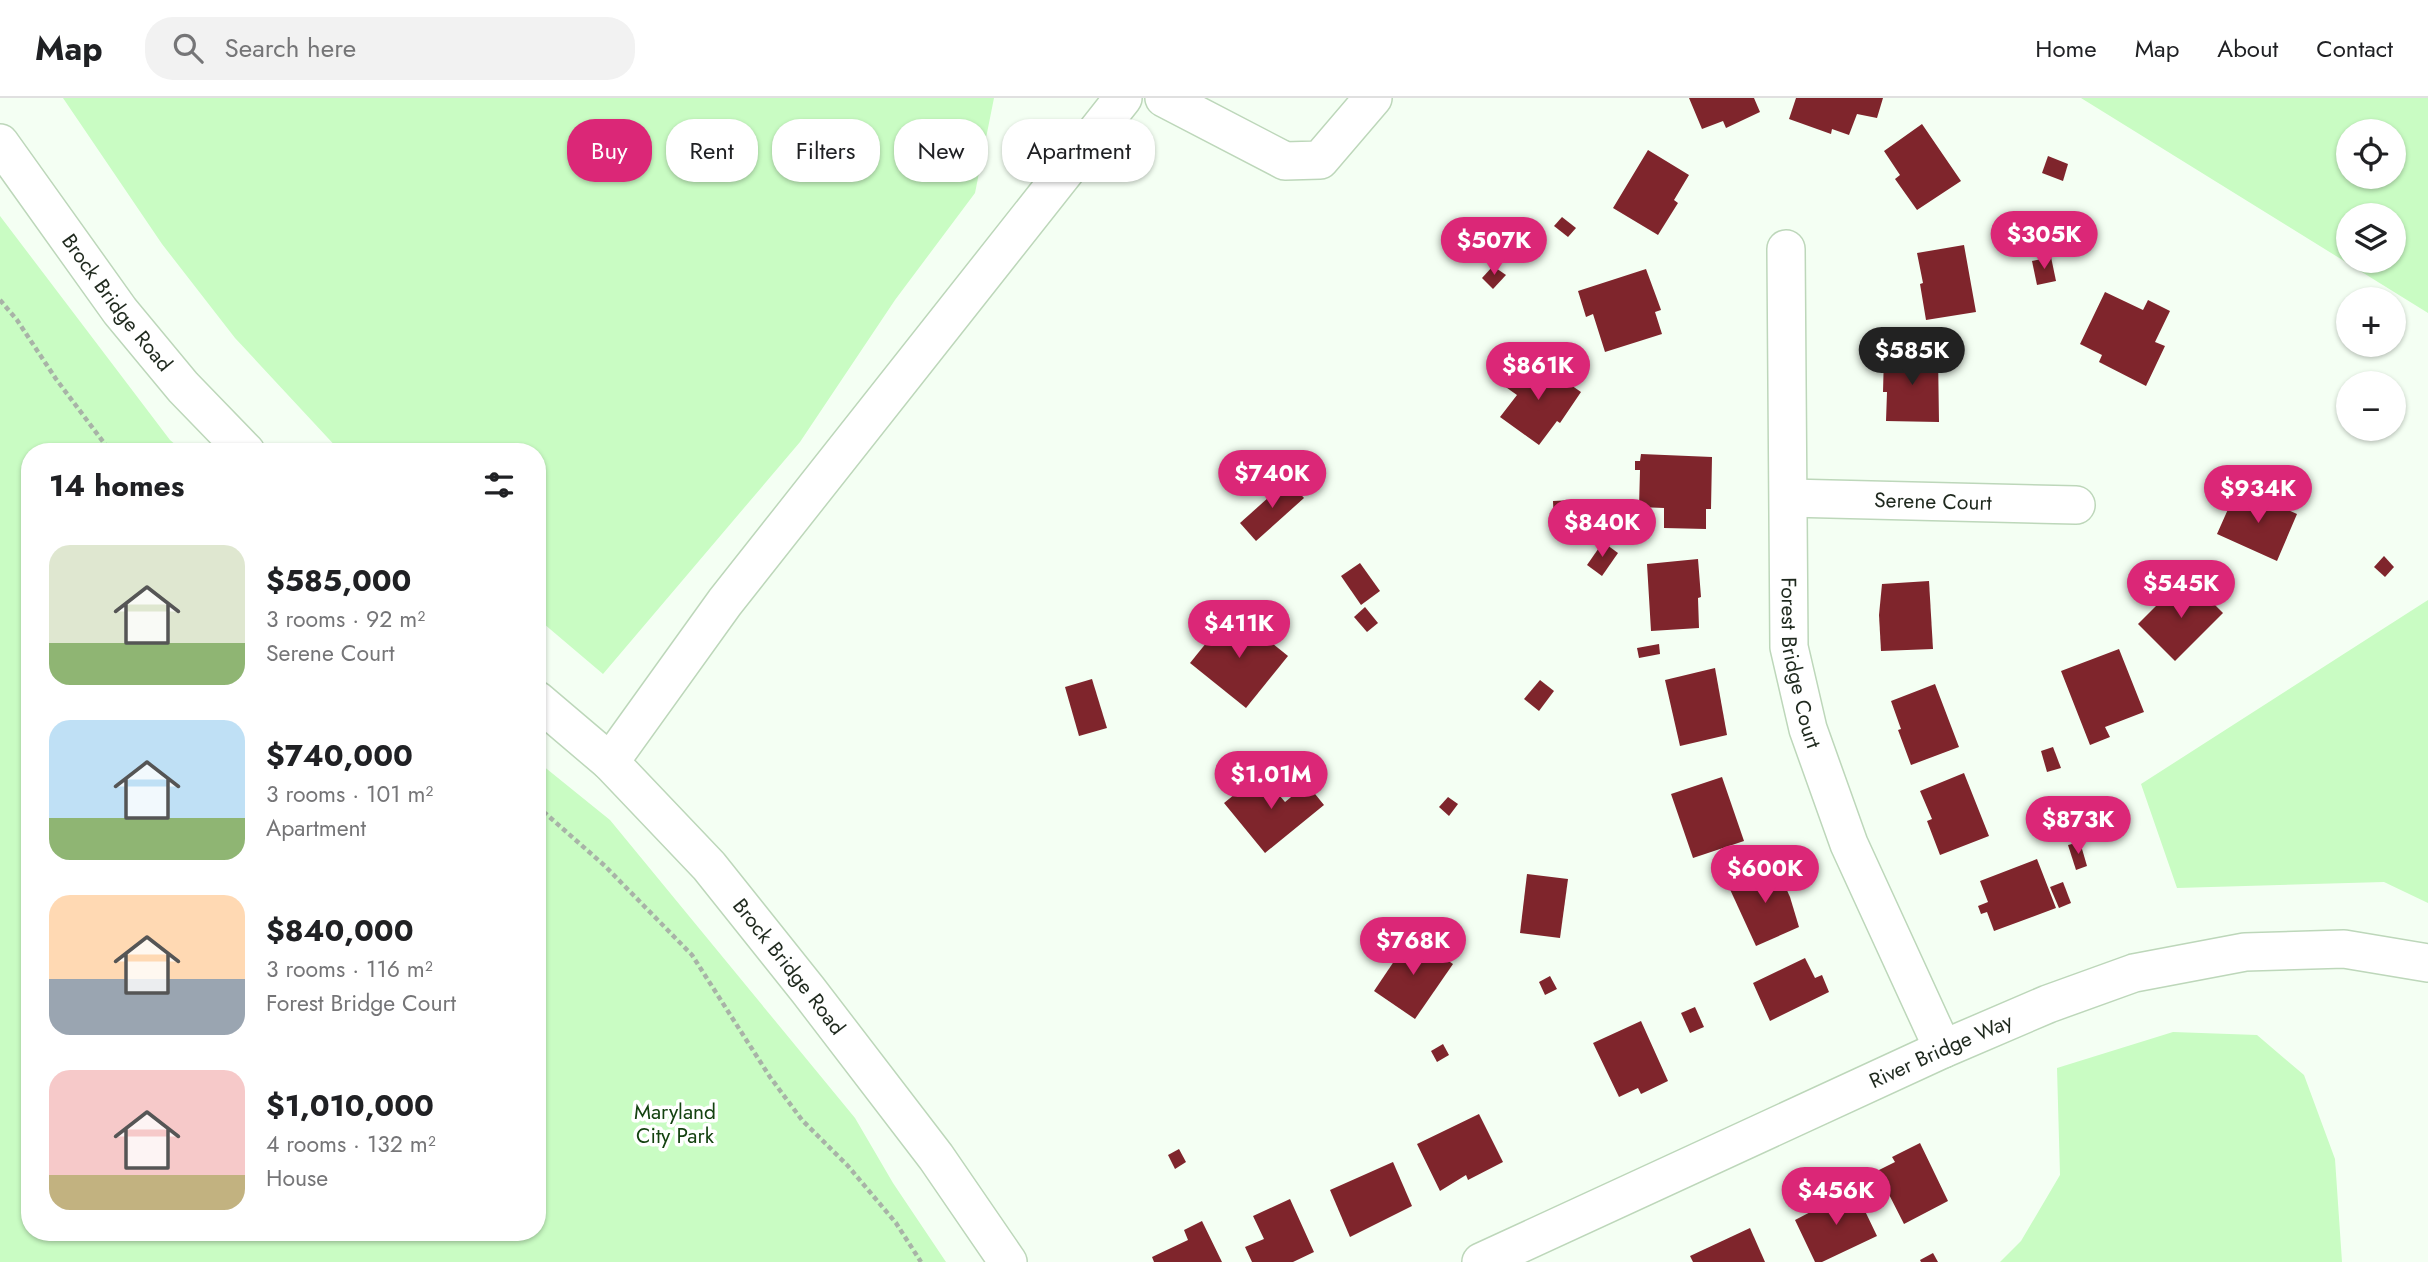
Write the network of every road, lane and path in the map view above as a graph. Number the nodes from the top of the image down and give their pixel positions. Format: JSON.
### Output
{"nodes":[{"id":1,"x":1124,"y":98,"type":"edge"},
{"id":2,"x":1164,"y":98,"type":"edge"},
{"id":3,"x":1373,"y":98,"type":"edge"},
{"id":4,"x":0,"y":143,"type":"edge"},
{"id":5,"x":1786,"y":249,"type":"dead end"},
{"id":6,"x":0,"y":300,"type":"edge"},
{"id":7,"x":104,"y":443,"type":"edge"},
{"id":8,"x":237,"y":443,"type":"edge"},
{"id":9,"x":1789,"y":498,"type":"junction"},
{"id":10,"x":2077,"y":505,"type":"dead end"},
{"id":11,"x":546,"y":708,"type":"edge"},
{"id":12,"x":610,"y":762,"type":"junction"},
{"id":13,"x":546,"y":814,"type":"edge"},
{"id":14,"x":2428,"y":963,"type":"edge"},
{"id":15,"x":1943,"y":1049,"type":"junction"},
{"id":16,"x":921,"y":1262,"type":"edge"},
{"id":17,"x":1008,"y":1262,"type":"edge"},
{"id":18,"x":1481,"y":1262,"type":"edge"}],
"edges":[{"from":1,"to":12,"type":"street"},
{"from":2,"to":3,"type":"street"},
{"from":4,"to":8,"type":"street","name":"Brock Bridge Road"},
{"from":5,"to":9,"type":"street","name":"Forest Bridge Court"},
{"from":6,"to":7,"type":"path"},
{"from":9,"to":10,"type":"street","name":"Serene Court"},
{"from":9,"to":15,"type":"street","name":"Forest Bridge Court"},
{"from":11,"to":12,"type":"street","name":"Brock Bridge Road"},
{"from":12,"to":17,"type":"street","name":"Brock Bridge Road"},
{"from":13,"to":16,"type":"path"},
{"from":14,"to":15,"type":"street","name":"River Bridge Way"},
{"from":15,"to":18,"type":"street","name":"River Bridge Way"}]}
